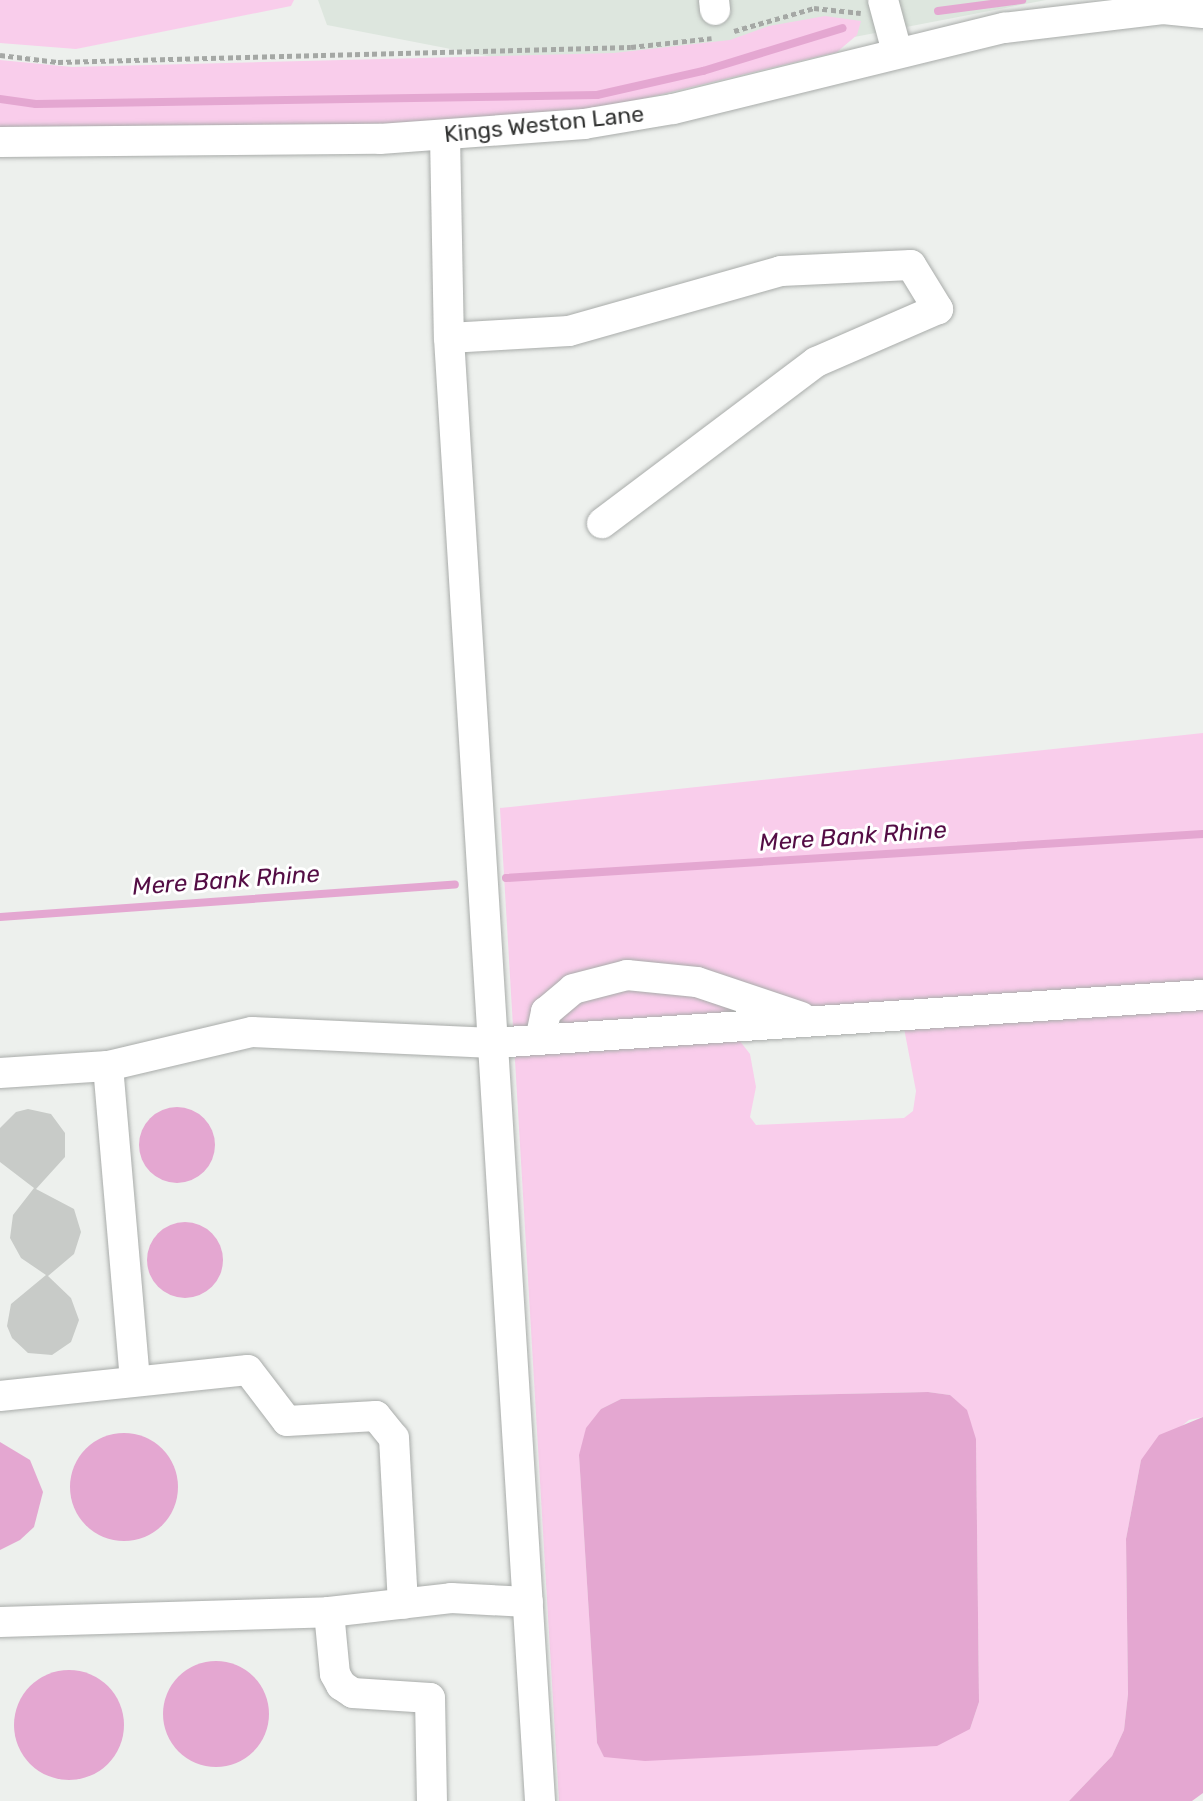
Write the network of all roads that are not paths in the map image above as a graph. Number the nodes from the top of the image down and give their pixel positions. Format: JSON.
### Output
{"nodes":[{"id":1,"x":885,"y":6,"type":"edge"},
{"id":2,"x":1203,"y":13,"type":"edge"},
{"id":3,"x":897,"y":52,"type":"junction"},
{"id":4,"x":445,"y":136,"type":"junction"},
{"id":5,"x":0,"y":142,"type":"edge"},
{"id":6,"x":449,"y":338,"type":"junction"},
{"id":7,"x":602,"y":523,"type":"dead end"},
{"id":8,"x":1203,"y":995,"type":"edge"},
{"id":9,"x":813,"y":1021,"type":"junction"},
{"id":10,"x":540,"y":1040,"type":"junction"},
{"id":11,"x":493,"y":1043,"type":"junction"},
{"id":12,"x":108,"y":1066,"type":"junction"},
{"id":13,"x":0,"y":1073,"type":"edge"},
{"id":14,"x":135,"y":1378,"type":"junction"},
{"id":15,"x":0,"y":1396,"type":"edge"},
{"id":16,"x":528,"y":1602,"type":"junction"},
{"id":17,"x":403,"y":1604,"type":"junction"},
{"id":18,"x":329,"y":1612,"type":"junction"},
{"id":19,"x":0,"y":1622,"type":"edge"},
{"id":20,"x":432,"y":1801,"type":"edge"},
{"id":21,"x":540,"y":1801,"type":"edge"}],
"edges":[{"from":1,"to":3,"type":"street"},
{"from":2,"to":3,"type":"street","name":"Kings Weston Lane"},
{"from":3,"to":4,"type":"street","name":"Kings Weston Lane"},
{"from":4,"to":5,"type":"street","name":"Kings Weston Lane"},
{"from":4,"to":6,"type":"street"},
{"from":6,"to":7,"type":"street"},
{"from":6,"to":11,"type":"street"},
{"from":8,"to":9,"type":"street"},
{"from":9,"to":10,"type":"street"},
{"from":9,"to":10,"type":"street"},
{"from":10,"to":11,"type":"street"},
{"from":11,"to":12,"type":"street"},
{"from":11,"to":16,"type":"street"},
{"from":12,"to":13,"type":"street"},
{"from":12,"to":14,"type":"street"},
{"from":14,"to":15,"type":"street"},
{"from":14,"to":17,"type":"street"},
{"from":16,"to":17,"type":"street"},
{"from":16,"to":21,"type":"street"},
{"from":17,"to":18,"type":"street"},
{"from":18,"to":19,"type":"street"},
{"from":18,"to":20,"type":"street"}]}
